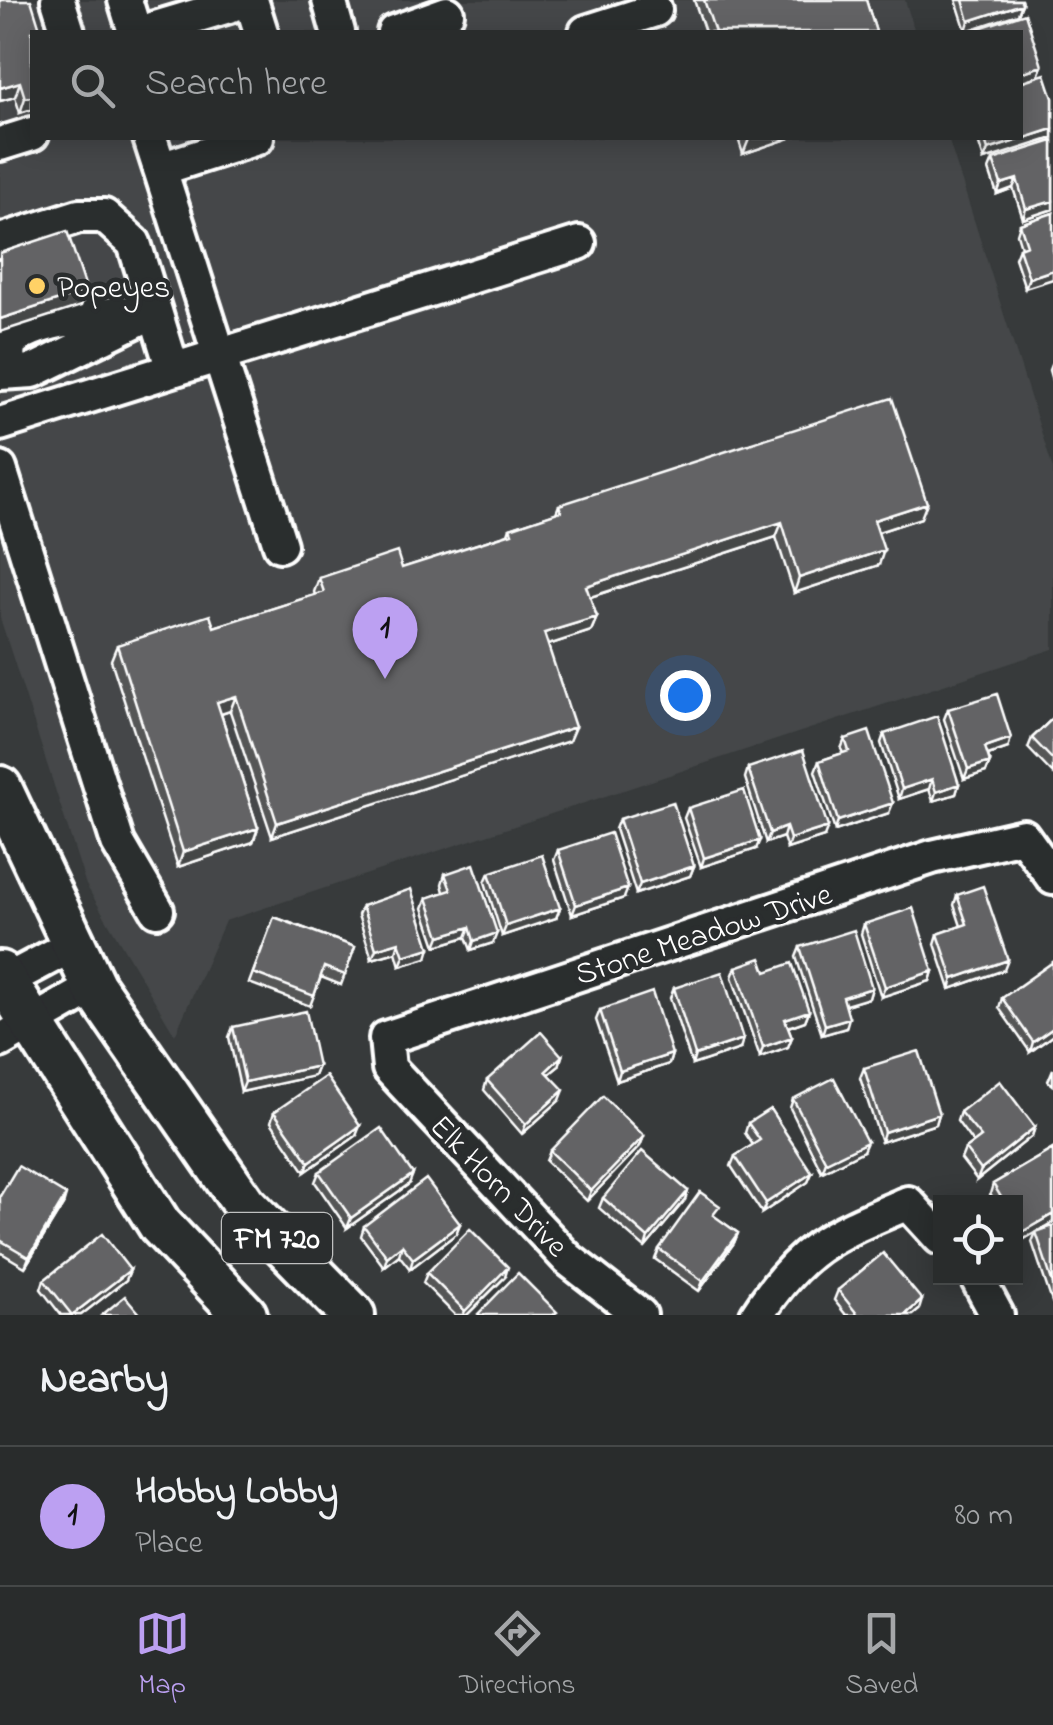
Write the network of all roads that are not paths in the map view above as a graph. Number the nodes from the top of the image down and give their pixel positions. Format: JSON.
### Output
{"nodes":[{"id":1,"x":58,"y":0,"type":"edge"},
{"id":2,"x":125,"y":0,"type":"edge"},
{"id":3,"x":250,"y":0,"type":"edge"},
{"id":4,"x":329,"y":0,"type":"edge"},
{"id":5,"x":655,"y":10,"type":"dead end"},
{"id":6,"x":448,"y":15,"type":"edge"},
{"id":7,"x":67,"y":30,"type":"edge"},
{"id":8,"x":137,"y":30,"type":"edge"},
{"id":9,"x":145,"y":30,"type":"edge"},
{"id":10,"x":260,"y":30,"type":"edge"},
{"id":11,"x":337,"y":30,"type":"edge"},
{"id":12,"x":400,"y":30,"type":"edge"},
{"id":13,"x":592,"y":30,"type":"edge"},
{"id":14,"x":30,"y":135,"type":"edge"},
{"id":15,"x":243,"y":140,"type":"edge"},
{"id":16,"x":0,"y":144,"type":"edge"},
{"id":17,"x":155,"y":153,"type":"edge"},
{"id":18,"x":0,"y":241,"type":"edge"},
{"id":19,"x":579,"y":244,"type":"dead end"},
{"id":20,"x":154,"y":310,"type":"junction"},
{"id":21,"x":220,"y":358,"type":"junction"},
{"id":22,"x":173,"y":370,"type":"junction"},
{"id":23,"x":4,"y":372,"type":"edge"},
{"id":24,"x":0,"y":424,"type":"edge"},
{"id":25,"x":0,"y":469,"type":"edge"},
{"id":26,"x":280,"y":545,"type":"dead end"},
{"id":27,"x":0,"y":788,"type":"edge"},
{"id":28,"x":1053,"y":878,"type":"edge"},
{"id":29,"x":157,"y":910,"type":"dead end"},
{"id":30,"x":73,"y":946,"type":"junction"},
{"id":31,"x":1,"y":980,"type":"edge"},
{"id":32,"x":94,"y":986,"type":"junction"},
{"id":33,"x":15,"y":1034,"type":"edge"},
{"id":34,"x":386,"y":1038,"type":"joint"},
{"id":35,"x":933,"y":1230,"type":"edge"},
{"id":36,"x":981,"y":1285,"type":"edge"},
{"id":37,"x":246,"y":1315,"type":"edge"},
{"id":38,"x":353,"y":1315,"type":"edge"},
{"id":39,"x":640,"y":1315,"type":"edge"},
{"id":40,"x":756,"y":1315,"type":"edge"},
{"id":41,"x":998,"y":1315,"type":"edge"}],
"edges":[{"from":1,"to":7,"type":"street"},
{"from":2,"to":8,"type":"street"},
{"from":3,"to":9,"type":"street"},
{"from":3,"to":10,"type":"street"},
{"from":4,"to":11,"type":"street"},
{"from":5,"to":13,"type":"street"},
{"from":6,"to":12,"type":"street"},
{"from":14,"to":16,"type":"street"},
{"from":15,"to":17,"type":"street"},
{"from":17,"to":21,"type":"street"},
{"from":18,"to":20,"type":"street"},
{"from":19,"to":21,"type":"street"},
{"from":20,"to":22,"type":"street"},
{"from":20,"to":23,"type":"street"},
{"from":21,"to":22,"type":"street"},
{"from":21,"to":26,"type":"street"},
{"from":22,"to":24,"type":"street"},
{"from":25,"to":29,"type":"street"},
{"from":27,"to":30,"type":"main road","number":"FM 720"},
{"from":28,"to":34,"type":"street","name":"Stone Meadow Drive"},
{"from":30,"to":31,"type":"street"},
{"from":30,"to":32,"type":"main road","number":"FM 720"},
{"from":31,"to":33,"type":"main road"},
{"from":32,"to":33,"type":"street"},
{"from":32,"to":38,"type":"main road","number":"FM 720"},
{"from":33,"to":37,"type":"main road"},
{"from":34,"to":39,"type":"street","name":"Elk Horn Drive"},
{"from":35,"to":40,"type":"street"},
{"from":36,"to":41,"type":"street"}]}
